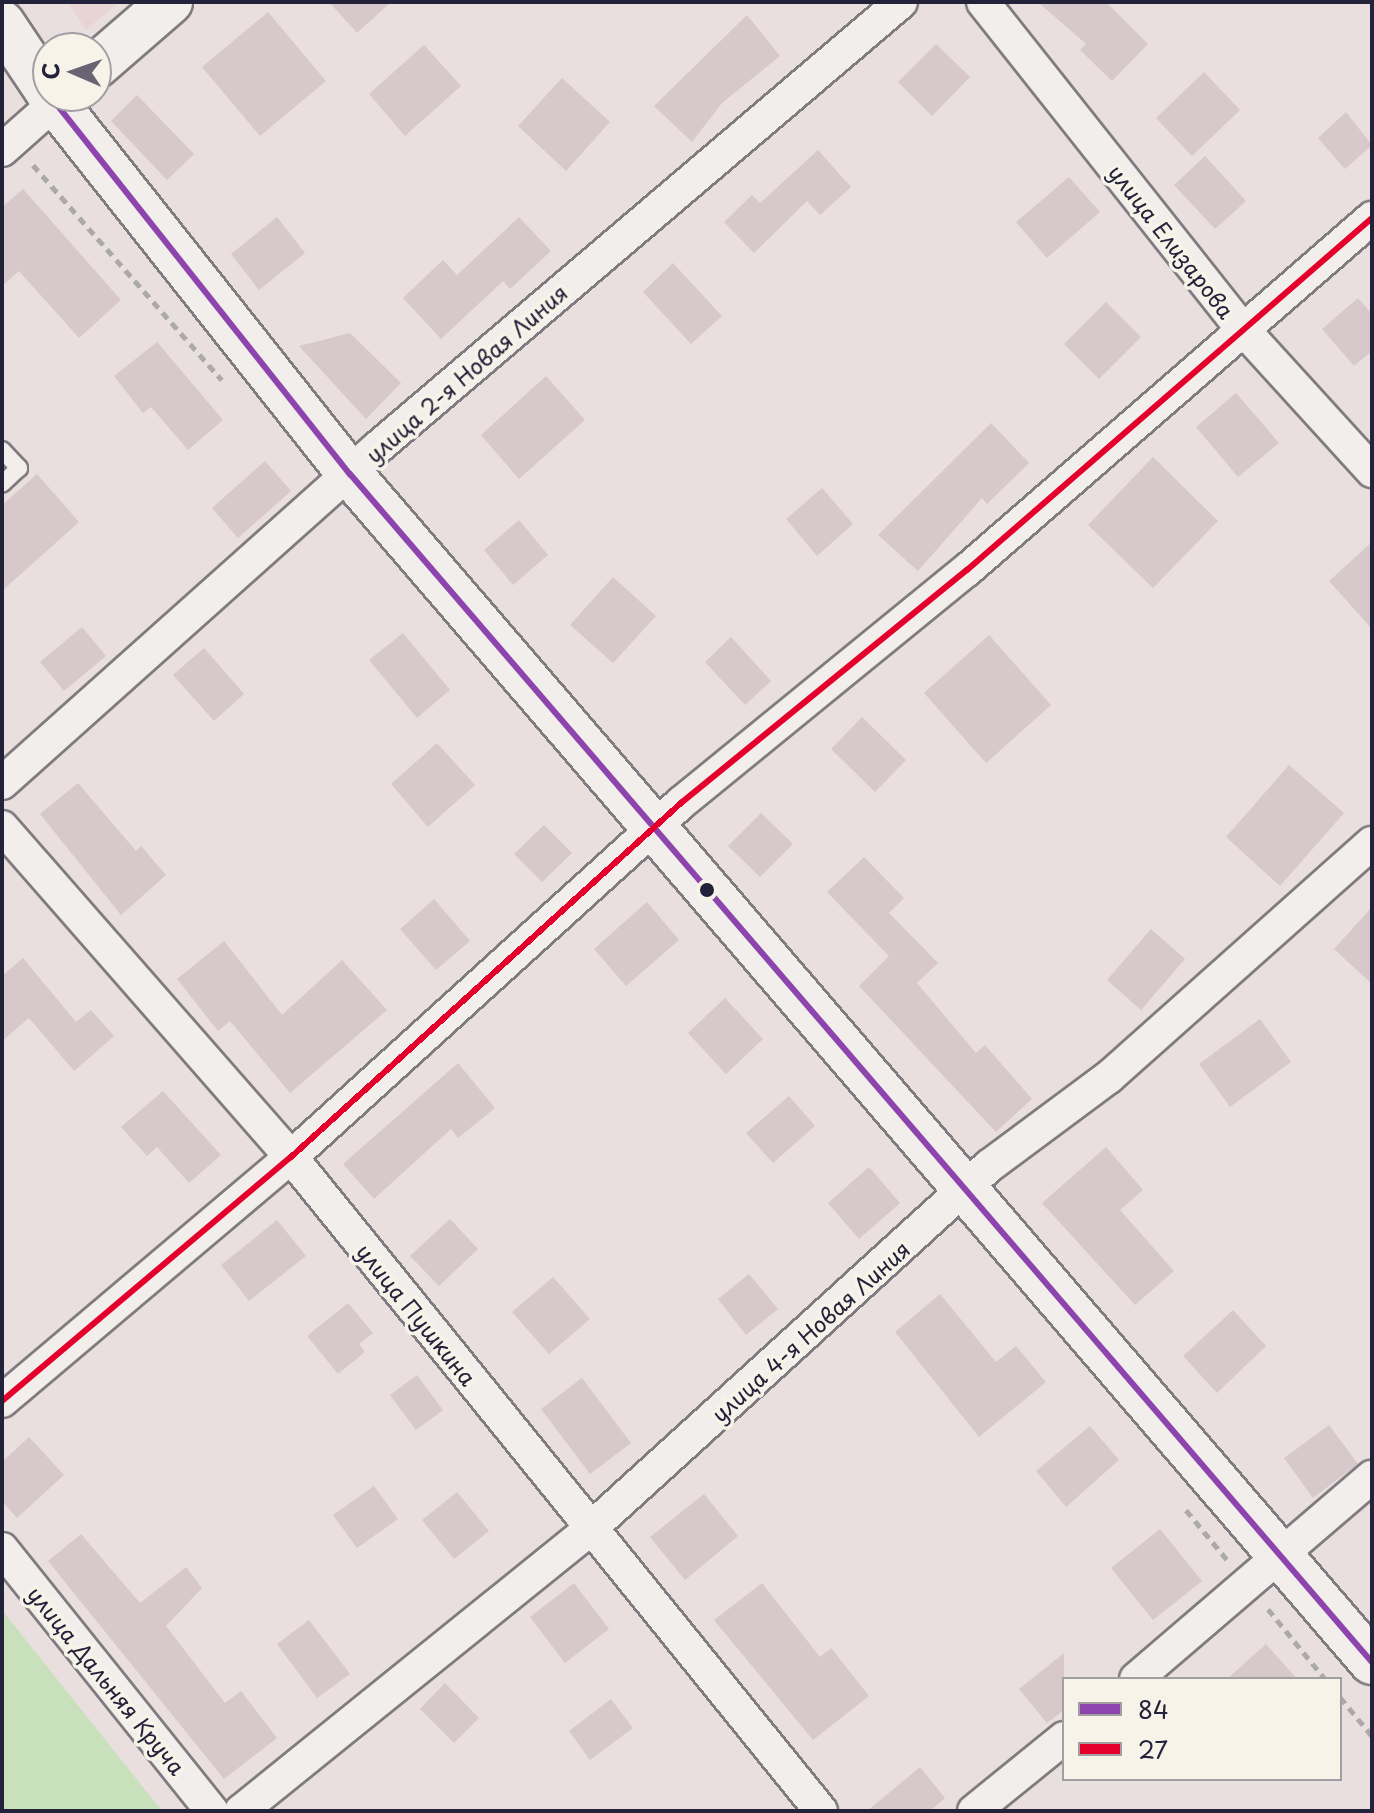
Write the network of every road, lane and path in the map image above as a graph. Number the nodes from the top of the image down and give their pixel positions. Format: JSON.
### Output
{"nodes":[{"id":1,"x":170,"y":2,"type":"edge"},
{"id":2,"x":901,"y":2,"type":"edge"},
{"id":3,"x":983,"y":2,"type":"edge"},
{"id":4,"x":2,"y":23,"type":"edge"},
{"id":5,"x":112,"y":52,"type":"edge"},
{"id":6,"x":32,"y":66,"type":"edge"},
{"id":7,"x":39,"y":112,"type":"edge"},
{"id":8,"x":66,"y":112,"type":"edge"},
{"id":9,"x":2,"y":150,"type":"edge"},
{"id":10,"x":1372,"y":218,"type":"edge"},
{"id":11,"x":1241,"y":327,"type":"junction"},
{"id":12,"x":2,"y":450,"type":"edge"},
{"id":13,"x":1372,"y":471,"type":"edge"},
{"id":14,"x":350,"y":474,"type":"junction"},
{"id":15,"x":2,"y":484,"type":"edge"},
{"id":16,"x":2,"y":783,"type":"edge"},
{"id":17,"x":2,"y":827,"type":"edge"},
{"id":18,"x":655,"y":828,"type":"junction"},
{"id":19,"x":1372,"y":843,"type":"edge"},
{"id":20,"x":291,"y":1157,"type":"junction"},
{"id":21,"x":963,"y":1192,"type":"junction"},
{"id":22,"x":2,"y":1401,"type":"edge"},
{"id":23,"x":1372,"y":1477,"type":"edge"},
{"id":24,"x":589,"y":1530,"type":"junction"},
{"id":25,"x":2,"y":1549,"type":"edge"},
{"id":26,"x":1286,"y":1557,"type":"junction"},
{"id":27,"x":1372,"y":1662,"type":"edge"},
{"id":28,"x":1138,"y":1677,"type":"edge"},
{"id":29,"x":1342,"y":1699,"type":"edge"},
{"id":30,"x":1372,"y":1736,"type":"edge"},
{"id":31,"x":1062,"y":1740,"type":"edge"},
{"id":32,"x":212,"y":1811,"type":"edge"},
{"id":33,"x":241,"y":1811,"type":"edge"},
{"id":34,"x":821,"y":1811,"type":"edge"},
{"id":35,"x":974,"y":1811,"type":"edge"}],
"edges":[{"from":1,"to":5,"type":"main road"},
{"from":2,"to":14,"type":"street","name":"улица 2-я Новая Линия"},
{"from":3,"to":11,"type":"street","name":"улица Елизарова"},
{"from":4,"to":6,"type":"main road"},
{"from":7,"to":9,"type":"street"},
{"from":8,"to":14,"type":"main road"},
{"from":10,"to":11,"type":"street"},
{"from":11,"to":13,"type":"street","name":"улица Елизарова"},
{"from":11,"to":18,"type":"street"},
{"from":12,"to":15,"type":"lane"},
{"from":14,"to":16,"type":"street","name":"улица 2-я Новая Линия"},
{"from":14,"to":18,"type":"main road"},
{"from":17,"to":20,"type":"street","name":"улица Пушкина"},
{"from":18,"to":20,"type":"street"},
{"from":18,"to":21,"type":"main road"},
{"from":19,"to":21,"type":"street","name":"улица 4-я Новая Линия"},
{"from":20,"to":22,"type":"street"},
{"from":20,"to":24,"type":"street","name":"улица Пушкина"},
{"from":21,"to":24,"type":"street","name":"улица 4-я Новая Линия"},
{"from":21,"to":26,"type":"main road"},
{"from":23,"to":26,"type":"street"},
{"from":24,"to":33,"type":"street","name":"улица 4-я Новая Линия"},
{"from":24,"to":34,"type":"street","name":"улица Пушкина"},
{"from":25,"to":32,"type":"street","name":"улица Дальняя Круча"},
{"from":26,"to":27,"type":"main road"},
{"from":26,"to":28,"type":"street"},
{"from":29,"to":30,"type":"path"},
{"from":31,"to":35,"type":"street"}]}
